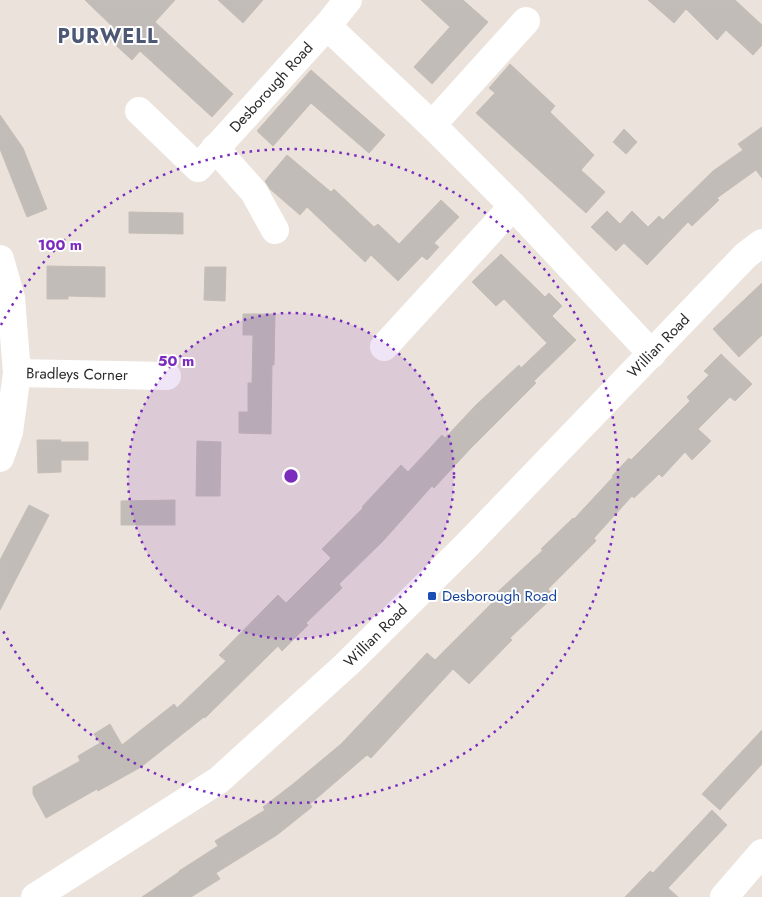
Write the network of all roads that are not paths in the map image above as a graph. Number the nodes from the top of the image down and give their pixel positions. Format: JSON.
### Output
{"nodes":[{"id":1,"x":348,"y":0,"type":"edge"},
{"id":2,"x":526,"y":21,"type":"dead end"},
{"id":3,"x":327,"y":26,"type":"junction"},
{"id":4,"x":139,"y":111,"type":"dead end"},
{"id":5,"x":432,"y":125,"type":"junction"},
{"id":6,"x":215,"y":148,"type":"junction"},
{"id":7,"x":512,"y":206,"type":"junction"},
{"id":8,"x":275,"y":230,"type":"dead end"},
{"id":9,"x":762,"y":243,"type":"edge"},
{"id":10,"x":0,"y":259,"type":"edge"},
{"id":11,"x":384,"y":347,"type":"dead end"},
{"id":12,"x":652,"y":354,"type":"junction"},
{"id":13,"x":17,"y":373,"type":"junction"},
{"id":14,"x":167,"y":376,"type":"dead end"},
{"id":15,"x":0,"y":458,"type":"edge"},
{"id":16,"x":762,"y":853,"type":"edge"},
{"id":17,"x":35,"y":897,"type":"edge"},
{"id":18,"x":724,"y":897,"type":"edge"}],
"edges":[{"from":1,"to":3,"type":"street","name":"Desborough Road"},
{"from":2,"to":5,"type":"street"},
{"from":3,"to":5,"type":"street"},
{"from":3,"to":6,"type":"street","name":"Desborough Road"},
{"from":4,"to":6,"type":"street","name":"Desborough Road"},
{"from":5,"to":7,"type":"street"},
{"from":6,"to":8,"type":"street"},
{"from":7,"to":11,"type":"street"},
{"from":7,"to":12,"type":"street"},
{"from":9,"to":12,"type":"street","name":"Willian Road"},
{"from":10,"to":13,"type":"street","name":"Bradleys Corner"},
{"from":12,"to":17,"type":"street","name":"Willian Road"},
{"from":13,"to":14,"type":"street","name":"Bradleys Corner"},
{"from":13,"to":15,"type":"street","name":"Bradleys Corner"},
{"from":16,"to":18,"type":"street"}]}
